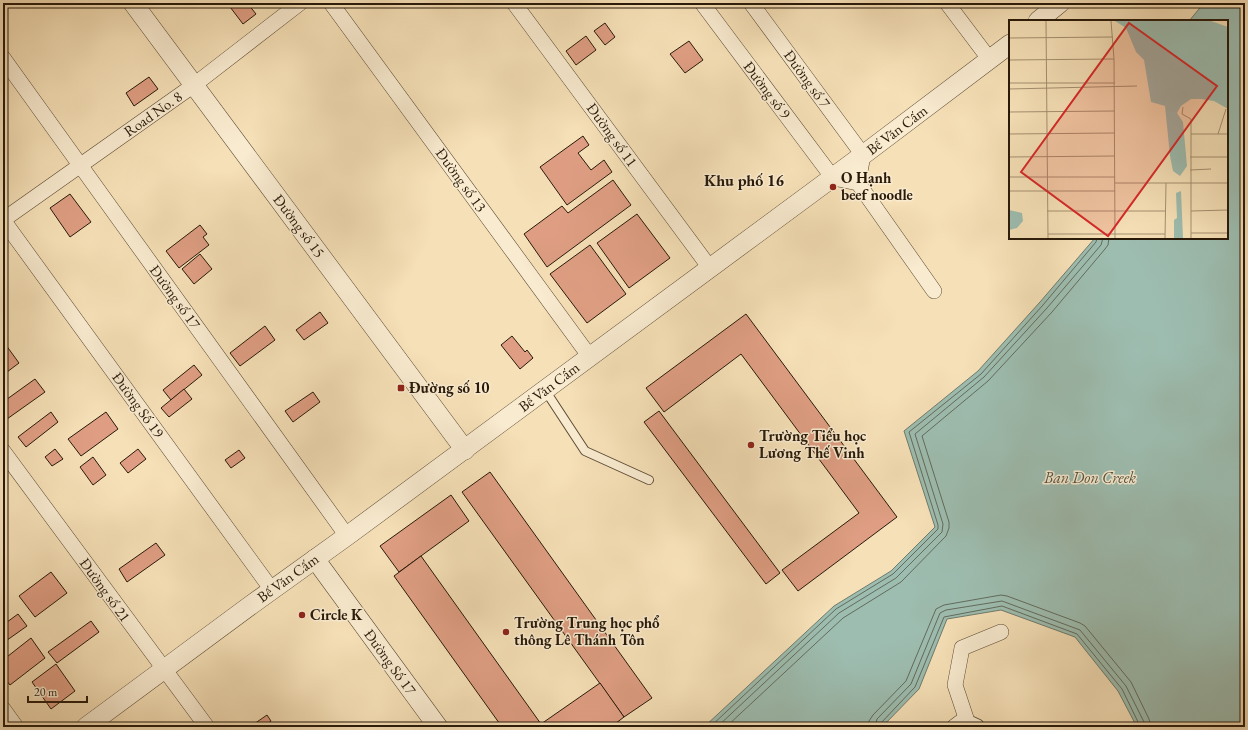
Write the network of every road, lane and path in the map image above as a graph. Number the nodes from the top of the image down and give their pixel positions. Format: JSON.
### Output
{"nodes":[{"id":1,"x":133,"y":3,"type":"edge"},
{"id":2,"x":300,"y":3,"type":"edge"},
{"id":3,"x":331,"y":3,"type":"edge"},
{"id":4,"x":514,"y":3,"type":"edge"},
{"id":5,"x":702,"y":3,"type":"edge"},
{"id":6,"x":751,"y":3,"type":"edge"},
{"id":7,"x":947,"y":3,"type":"edge"},
{"id":8,"x":1060,"y":3,"type":"edge"},
{"id":9,"x":1039,"y":20,"type":"edge"},
{"id":10,"x":1009,"y":45,"type":"edge"},
{"id":11,"x":3,"y":58,"type":"edge"},
{"id":12,"x":990,"y":60,"type":"junction"},
{"id":13,"x":194,"y":85,"type":"junction"},
{"id":14,"x":863,"y":155,"type":"junction"},
{"id":15,"x":80,"y":166,"type":"junction"},
{"id":16,"x":833,"y":178,"type":"junction"},
{"id":17,"x":858,"y":183,"type":"junction"},
{"id":18,"x":3,"y":220,"type":"edge"},
{"id":19,"x":710,"y":268,"type":"junction"},
{"id":20,"x":934,"y":291,"type":"dead end"},
{"id":21,"x":590,"y":357,"type":"junction"},
{"id":22,"x":545,"y":390,"type":"junction"},
{"id":23,"x":465,"y":450,"type":"junction"},
{"id":24,"x":3,"y":451,"type":"edge"},
{"id":25,"x":649,"y":480,"type":"dead end"},
{"id":26,"x":347,"y":536,"type":"junction"},
{"id":27,"x":315,"y":559,"type":"junction"},
{"id":28,"x":272,"y":590,"type":"junction"},
{"id":29,"x":1001,"y":632,"type":"dead end"},
{"id":30,"x":165,"y":669,"type":"junction"},
{"id":31,"x":3,"y":709,"type":"edge"},
{"id":32,"x":960,"y":723,"type":"edge"},
{"id":33,"x":16,"y":727,"type":"edge"},
{"id":34,"x":86,"y":727,"type":"edge"},
{"id":35,"x":208,"y":727,"type":"edge"},
{"id":36,"x":438,"y":727,"type":"edge"},
{"id":37,"x":980,"y":727,"type":"edge"}],
"edges":[{"from":1,"to":13,"type":"street","name":"Đường số 15"},
{"from":2,"to":13,"type":"street","name":"Road No. 8"},
{"from":3,"to":21,"type":"street","name":"Đường số 13"},
{"from":4,"to":19,"type":"street","name":"Đường số 11"},
{"from":5,"to":16,"type":"street","name":"Đường số 9"},
{"from":6,"to":14,"type":"street","name":"Đường số 7"},
{"from":7,"to":12,"type":"street"},
{"from":8,"to":9,"type":"street"},
{"from":10,"to":12,"type":"street","name":"Bế Văn Cấm"},
{"from":11,"to":15,"type":"street","name":"Đường số 17"},
{"from":12,"to":14,"type":"street","name":"Bế Văn Cấm"},
{"from":13,"to":15,"type":"street","name":"Road No. 8"},
{"from":13,"to":23,"type":"street","name":"Đường số 15"},
{"from":14,"to":16,"type":"street","name":"Bế Văn Cấm"},
{"from":14,"to":17,"type":"street"},
{"from":15,"to":18,"type":"street","name":"Road No. 8"},
{"from":15,"to":26,"type":"street","name":"Đường số 17"},
{"from":16,"to":17,"type":"street"},
{"from":16,"to":19,"type":"street","name":"Bế Văn Cấm"},
{"from":17,"to":20,"type":"street"},
{"from":18,"to":28,"type":"street","name":"Đường Số 19"},
{"from":19,"to":21,"type":"street","name":"Bế Văn Cấm"},
{"from":21,"to":22,"type":"street","name":"Bế Văn Cấm"},
{"from":22,"to":23,"type":"street","name":"Bế Văn Cấm"},
{"from":22,"to":25,"type":"lane"},
{"from":23,"to":26,"type":"street","name":"Bế Văn Cấm"},
{"from":24,"to":30,"type":"street","name":"Đường số 21"},
{"from":26,"to":27,"type":"street","name":"Bế Văn Cấm"},
{"from":27,"to":28,"type":"street","name":"Bế Văn Cấm"},
{"from":27,"to":36,"type":"street","name":"Đường Số 17"},
{"from":28,"to":30,"type":"street","name":"Bế Văn Cấm"},
{"from":29,"to":32,"type":"street"},
{"from":30,"to":34,"type":"street","name":"Bế Văn Cấm"},
{"from":30,"to":35,"type":"street","name":"Đường số 21"},
{"from":31,"to":33,"type":"street"},
{"from":32,"to":37,"type":"lane"}]}
